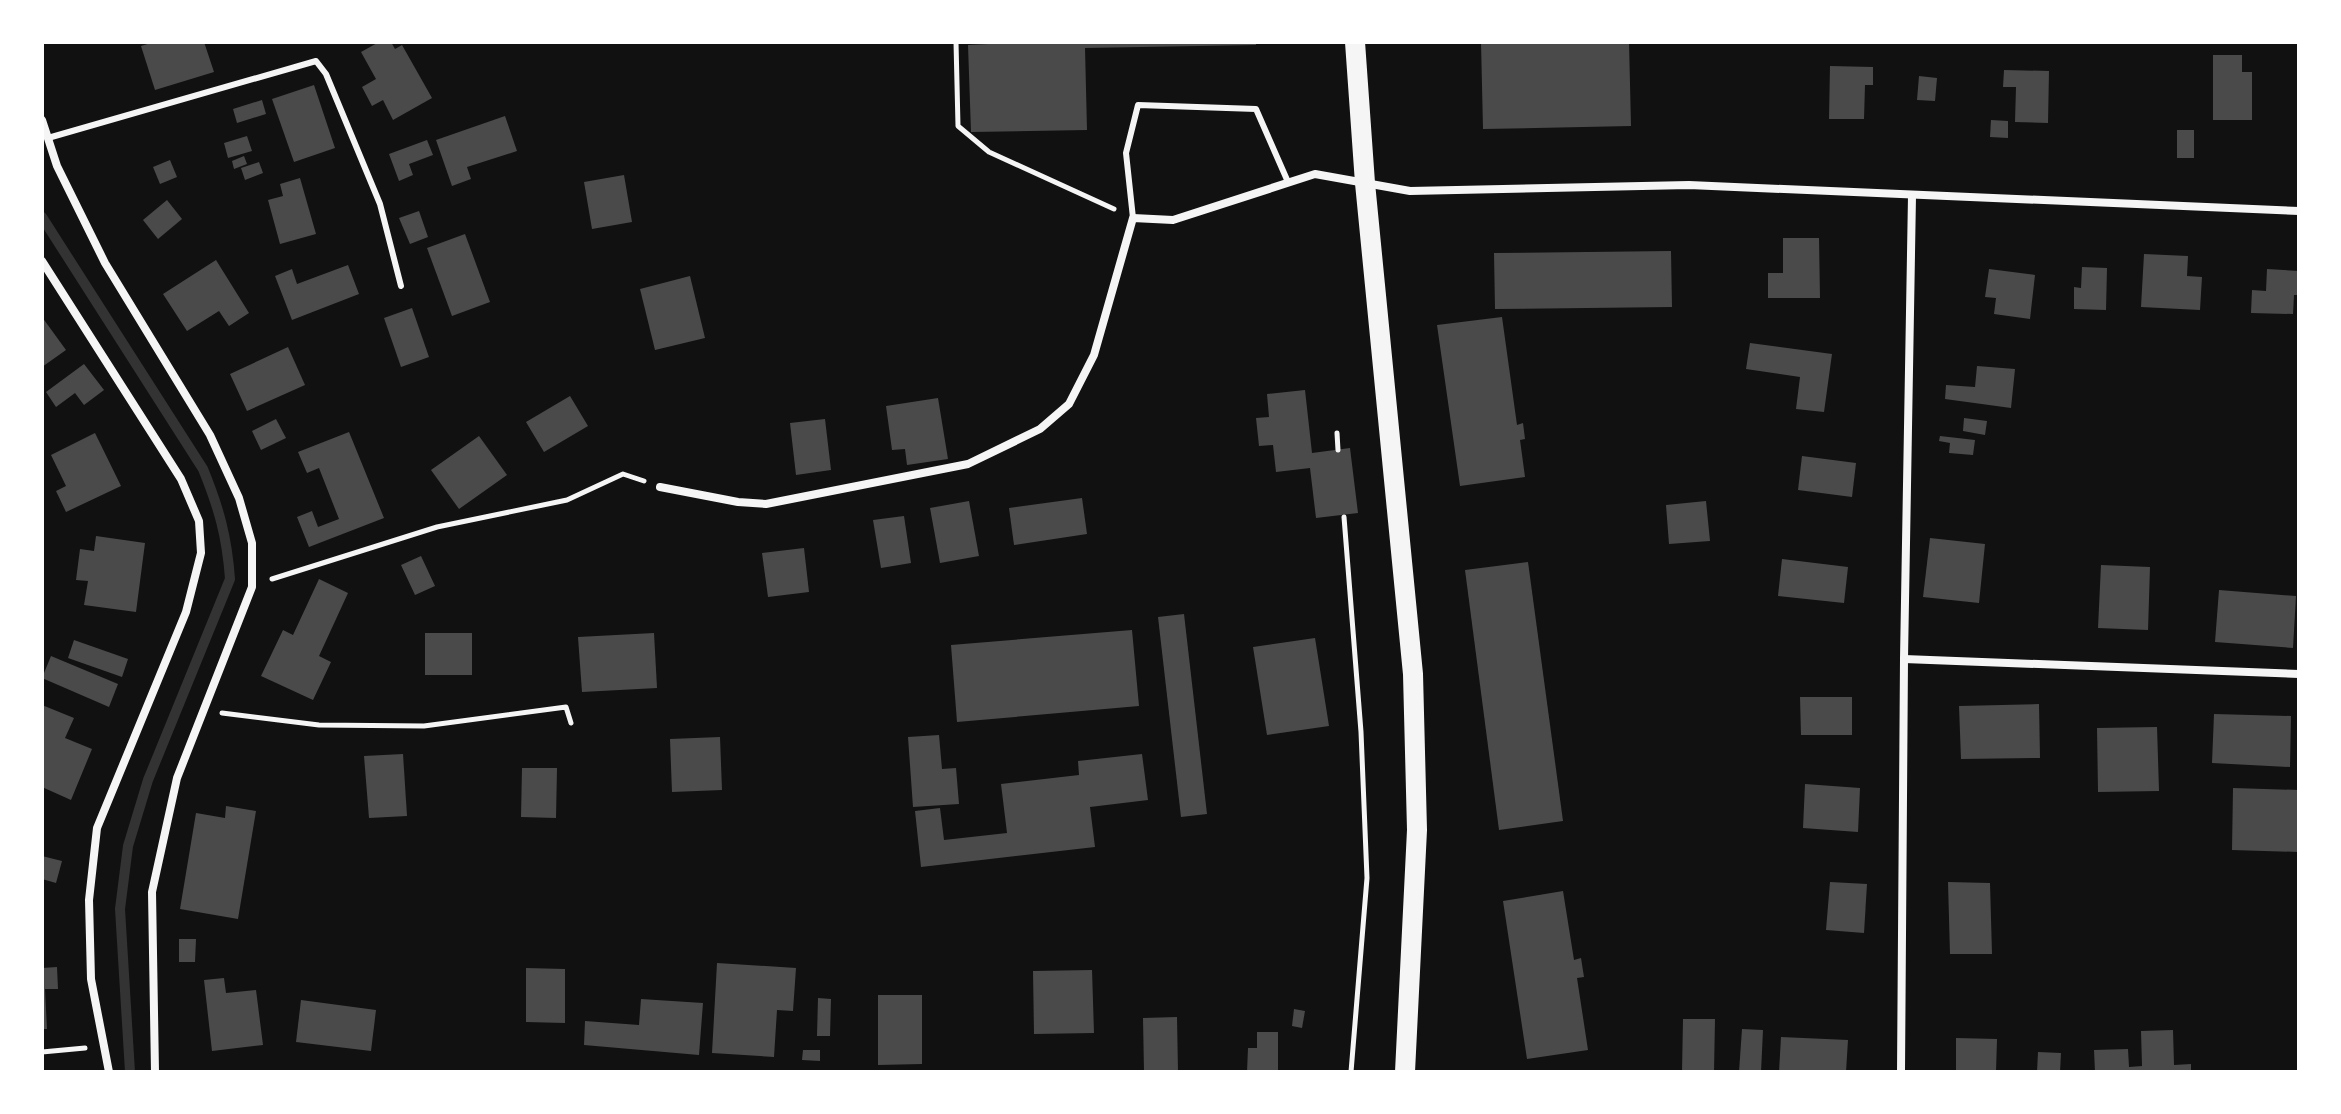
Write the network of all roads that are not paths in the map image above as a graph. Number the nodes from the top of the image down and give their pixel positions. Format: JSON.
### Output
{"nodes":[{"id":1,"x":1355,"y":42,"type":"edge"},
{"id":2,"x":42,"y":120,"type":"edge"},
{"id":3,"x":48,"y":138,"type":"junction"},
{"id":4,"x":1288,"y":182,"type":"junction"},
{"id":5,"x":1365,"y":183,"type":"junction"},
{"id":6,"x":1912,"y":196,"type":"junction"},
{"id":7,"x":2299,"y":211,"type":"edge"},
{"id":8,"x":1133,"y":218,"type":"junction"},
{"id":9,"x":42,"y":261,"type":"edge"},
{"id":10,"x":401,"y":286,"type":"dead end"},
{"id":11,"x":660,"y":487,"type":"dead end"},
{"id":12,"x":1904,"y":659,"type":"junction"},
{"id":13,"x":2299,"y":674,"type":"edge"},
{"id":14,"x":109,"y":1072,"type":"edge"},
{"id":15,"x":155,"y":1072,"type":"edge"},
{"id":16,"x":1405,"y":1072,"type":"edge"},
{"id":17,"x":1901,"y":1072,"type":"edge"}],
"edges":[{"from":1,"to":5,"type":"main road"},
{"from":2,"to":3,"type":"street"},
{"from":3,"to":10,"type":"lane"},
{"from":3,"to":15,"type":"street"},
{"from":4,"to":5,"type":"street"},
{"from":4,"to":8,"type":"street"},
{"from":4,"to":8,"type":"lane"},
{"from":5,"to":6,"type":"street"},
{"from":5,"to":16,"type":"main road"},
{"from":6,"to":7,"type":"street"},
{"from":6,"to":12,"type":"street"},
{"from":8,"to":11,"type":"street"},
{"from":9,"to":14,"type":"street"},
{"from":12,"to":13,"type":"street"},
{"from":12,"to":17,"type":"street"}]}
